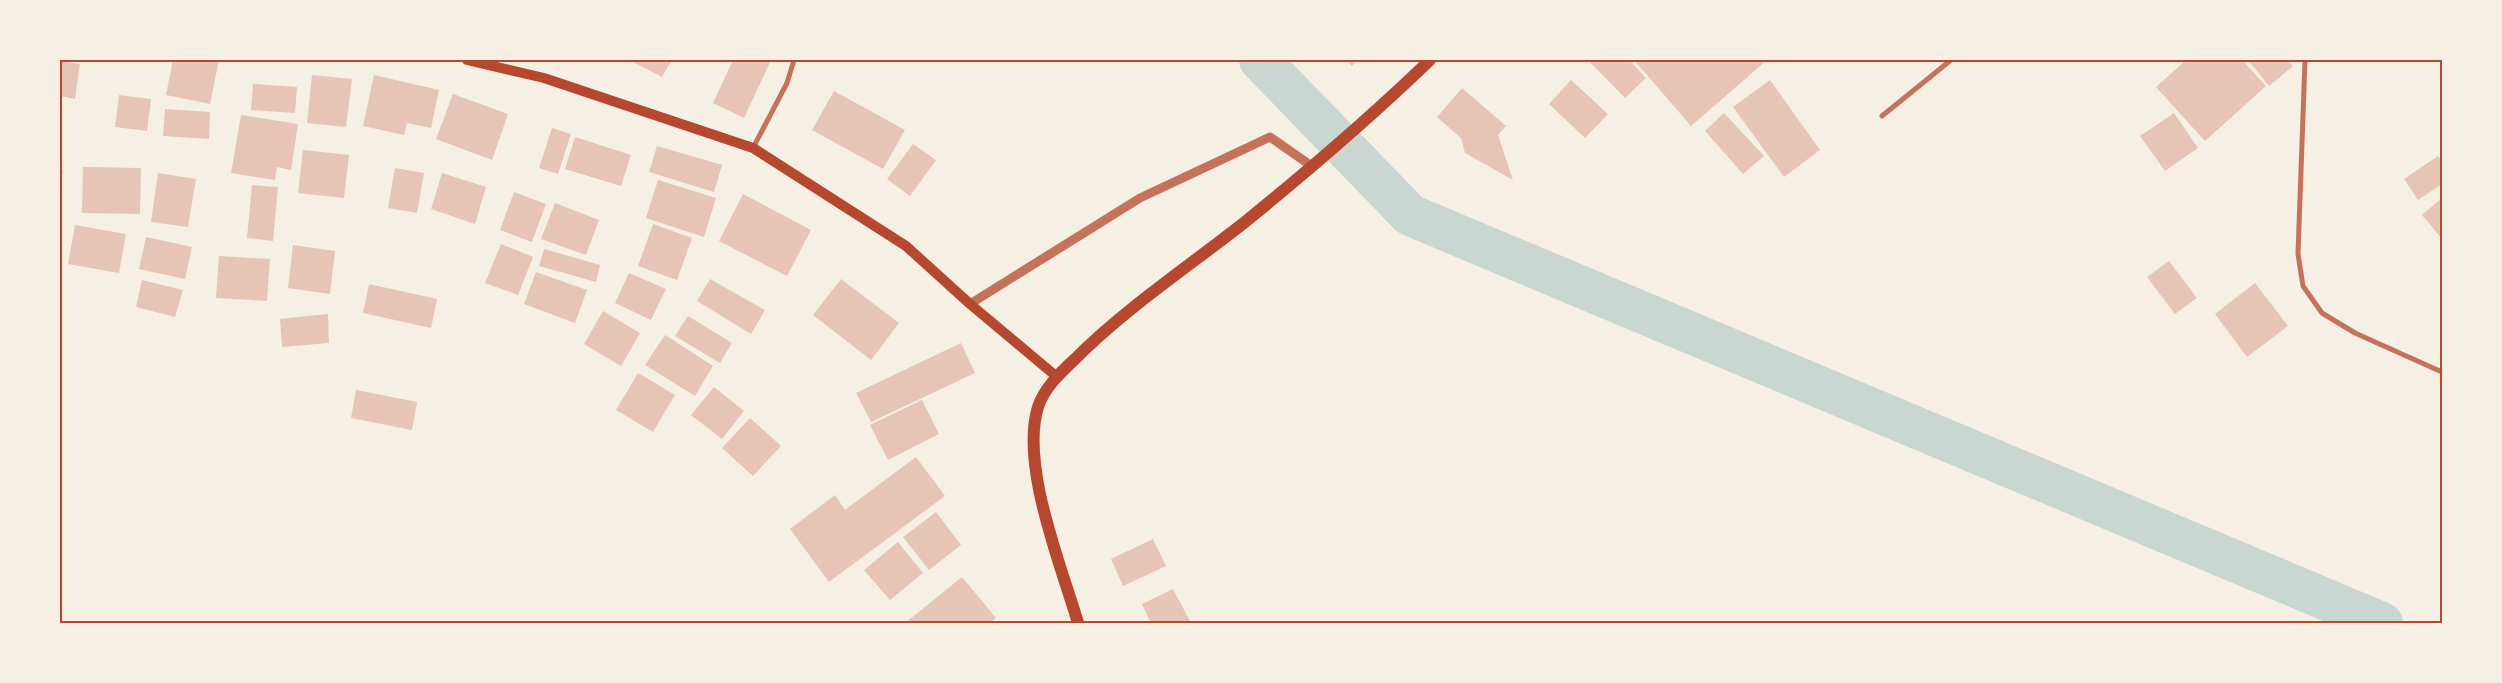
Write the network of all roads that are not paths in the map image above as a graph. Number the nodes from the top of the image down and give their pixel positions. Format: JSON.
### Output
{"nodes":[{"id":1,"x":468,"y":60,"type":"edge"},
{"id":2,"x":794,"y":60,"type":"edge"},
{"id":3,"x":1430,"y":60,"type":"edge"},
{"id":4,"x":1951,"y":60,"type":"edge"},
{"id":5,"x":2305,"y":60,"type":"edge"},
{"id":6,"x":1882,"y":116,"type":"dead end"},
{"id":7,"x":753,"y":148,"type":"junction"},
{"id":8,"x":1312,"y":167,"type":"junction"},
{"id":9,"x":970,"y":304,"type":"junction"},
{"id":10,"x":2442,"y":372,"type":"edge"},
{"id":11,"x":1056,"y":377,"type":"junction"},
{"id":12,"x":1078,"y":623,"type":"edge"}],
"edges":[{"from":1,"to":7,"type":"main road"},
{"from":2,"to":7,"type":"street"},
{"from":3,"to":8,"type":"main road"},
{"from":4,"to":6,"type":"street"},
{"from":5,"to":10,"type":"street"},
{"from":7,"to":9,"type":"main road"},
{"from":8,"to":9,"type":"street"},
{"from":8,"to":11,"type":"main road"},
{"from":9,"to":11,"type":"main road"},
{"from":11,"to":12,"type":"main road"}]}
